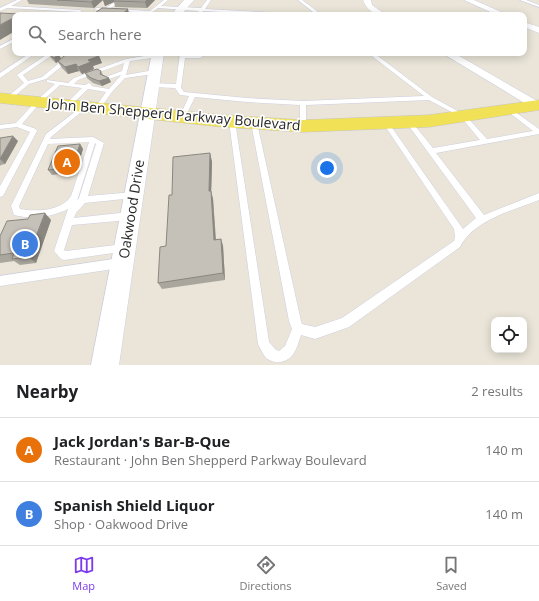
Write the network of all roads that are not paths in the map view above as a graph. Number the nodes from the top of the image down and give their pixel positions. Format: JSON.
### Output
{"nodes":[{"id":1,"x":20,"y":0,"type":"edge"},
{"id":2,"x":120,"y":0,"type":"edge"},
{"id":3,"x":166,"y":0,"type":"edge"},
{"id":4,"x":189,"y":0,"type":"edge"},
{"id":5,"x":209,"y":0,"type":"edge"},
{"id":6,"x":300,"y":0,"type":"edge"},
{"id":7,"x":367,"y":0,"type":"edge"},
{"id":8,"x":468,"y":0,"type":"edge"},
{"id":9,"x":522,"y":0,"type":"edge"},
{"id":10,"x":101,"y":4,"type":"dead end"},
{"id":11,"x":539,"y":6,"type":"edge"},
{"id":12,"x":6,"y":7,"type":"junction"},
{"id":13,"x":158,"y":7,"type":"junction"},
{"id":14,"x":202,"y":9,"type":"junction"},
{"id":15,"x":0,"y":10,"type":"edge"},
{"id":16,"x":107,"y":10,"type":"junction"},
{"id":17,"x":80,"y":12,"type":"edge"},
{"id":18,"x":179,"y":12,"type":"edge"},
{"id":19,"x":200,"y":12,"type":"edge"},
{"id":20,"x":248,"y":12,"type":"edge"},
{"id":21,"x":316,"y":12,"type":"edge"},
{"id":22,"x":378,"y":12,"type":"edge"},
{"id":23,"x":497,"y":12,"type":"edge"},
{"id":24,"x":527,"y":25,"type":"edge"},
{"id":25,"x":539,"y":30,"type":"edge"},
{"id":26,"x":12,"y":41,"type":"edge"},
{"id":27,"x":1,"y":47,"type":"edge"},
{"id":28,"x":9,"y":47,"type":"junction"},
{"id":29,"x":12,"y":48,"type":"edge"},
{"id":30,"x":0,"y":53,"type":"edge"},
{"id":31,"x":29,"y":56,"type":"edge"},
{"id":32,"x":48,"y":56,"type":"edge"},
{"id":33,"x":71,"y":56,"type":"edge"},
{"id":34,"x":140,"y":56,"type":"edge"},
{"id":35,"x":150,"y":56,"type":"edge"},
{"id":36,"x":158,"y":56,"type":"edge"},
{"id":37,"x":183,"y":56,"type":"edge"},
{"id":38,"x":375,"y":56,"type":"edge"},
{"id":39,"x":452,"y":56,"type":"edge"},
{"id":40,"x":143,"y":58,"type":"junction"},
{"id":41,"x":128,"y":60,"type":"junction"},
{"id":42,"x":124,"y":74,"type":"junction"},
{"id":43,"x":0,"y":76,"type":"edge"},
{"id":44,"x":106,"y":78,"type":"edge"},
{"id":45,"x":153,"y":79,"type":"junction"},
{"id":46,"x":49,"y":81,"type":"dead end"},
{"id":47,"x":28,"y":83,"type":"junction"},
{"id":48,"x":59,"y":83,"type":"junction"},
{"id":49,"x":93,"y":83,"type":"edge"},
{"id":50,"x":70,"y":84,"type":"junction"},
{"id":51,"x":86,"y":86,"type":"junction"},
{"id":52,"x":178,"y":86,"type":"junction"},
{"id":53,"x":110,"y":91,"type":"junction"},
{"id":54,"x":193,"y":95,"type":"junction"},
{"id":55,"x":2,"y":98,"type":"edge"},
{"id":56,"x":430,"y":98,"type":"junction"},
{"id":57,"x":38,"y":102,"type":"junction"},
{"id":58,"x":303,"y":102,"type":"junction"},
{"id":59,"x":538,"y":105,"type":"edge"},
{"id":60,"x":83,"y":107,"type":"junction"},
{"id":61,"x":509,"y":110,"type":"junction"},
{"id":62,"x":147,"y":113,"type":"junction"},
{"id":63,"x":182,"y":116,"type":"junction"},
{"id":64,"x":463,"y":116,"type":"junction"},
{"id":65,"x":232,"y":122,"type":"junction"},
{"id":66,"x":409,"y":122,"type":"junction"},
{"id":67,"x":254,"y":123,"type":"junction"},
{"id":68,"x":386,"y":123,"type":"junction"},
{"id":69,"x":18,"y":125,"type":"junction"},
{"id":70,"x":303,"y":126,"type":"junction"},
{"id":71,"x":0,"y":127,"type":"edge"},
{"id":72,"x":539,"y":132,"type":"edge"},
{"id":73,"x":93,"y":140,"type":"junction"},
{"id":74,"x":485,"y":141,"type":"junction"},
{"id":75,"x":46,"y":142,"type":"junction"},
{"id":76,"x":431,"y":151,"type":"junction"},
{"id":77,"x":0,"y":194,"type":"edge"},
{"id":78,"x":134,"y":195,"type":"junction"},
{"id":79,"x":539,"y":196,"type":"edge"},
{"id":80,"x":83,"y":200,"type":"junction"},
{"id":81,"x":130,"y":216,"type":"junction"},
{"id":82,"x":482,"y":219,"type":"junction"},
{"id":83,"x":68,"y":222,"type":"junction"},
{"id":84,"x":460,"y":236,"type":"junction"},
{"id":85,"x":123,"y":255,"type":"junction"},
{"id":86,"x":0,"y":280,"type":"edge"},
{"id":87,"x":298,"y":329,"type":"junction"},
{"id":88,"x":105,"y":365,"type":"edge"}],
"edges":[{"from":1,"to":12,"type":"lane"},
{"from":2,"to":16,"type":"lane"},
{"from":3,"to":13,"type":"lane"},
{"from":4,"to":18,"type":"street"},
{"from":5,"to":14,"type":"lane"},
{"from":6,"to":21,"type":"lane"},
{"from":7,"to":22,"type":"street"},
{"from":8,"to":23,"type":"street"},
{"from":9,"to":11,"type":"lane"},
{"from":10,"to":16,"type":"lane"},
{"from":12,"to":15,"type":"lane"},
{"from":12,"to":17,"type":"lane"},
{"from":13,"to":16,"type":"lane"},
{"from":13,"to":18,"type":"lane"},
{"from":14,"to":18,"type":"lane"},
{"from":14,"to":19,"type":"lane"},
{"from":14,"to":20,"type":"lane"},
{"from":24,"to":25,"type":"street"},
{"from":26,"to":27,"type":"lane"},
{"from":27,"to":28,"type":"lane"},
{"from":28,"to":29,"type":"lane"},
{"from":28,"to":30,"type":"lane"},
{"from":31,"to":43,"type":"lane"},
{"from":32,"to":47,"type":"lane"},
{"from":33,"to":47,"type":"lane"},
{"from":34,"to":40,"type":"lane"},
{"from":35,"to":40,"type":"lane"},
{"from":36,"to":45,"type":"street","name":"Oakwood Drive"},
{"from":37,"to":52,"type":"lane"},
{"from":38,"to":56,"type":"lane"},
{"from":39,"to":59,"type":"street"},
{"from":40,"to":41,"type":"lane"},
{"from":41,"to":42,"type":"lane"},
{"from":41,"to":50,"type":"lane"},
{"from":42,"to":44,"type":"lane"},
{"from":42,"to":45,"type":"lane"},
{"from":42,"to":53,"type":"lane"},
{"from":45,"to":52,"type":"lane"},
{"from":45,"to":62,"type":"street","name":"Oakwood Drive"},
{"from":46,"to":48,"type":"lane"},
{"from":47,"to":55,"type":"lane"},
{"from":48,"to":50,"type":"lane"},
{"from":48,"to":57,"type":"lane"},
{"from":49,"to":51,"type":"lane"},
{"from":50,"to":51,"type":"lane"},
{"from":51,"to":53,"type":"lane"},
{"from":51,"to":60,"type":"lane"},
{"from":52,"to":54,"type":"lane"},
{"from":53,"to":60,"type":"lane"},
{"from":54,"to":58,"type":"lane"},
{"from":54,"to":63,"type":"lane"},
{"from":55,"to":57,"type":"main road","name":"John Ben Shepperd Parkway Boulevard"},
{"from":56,"to":58,"type":"lane"},
{"from":56,"to":64,"type":"lane"},
{"from":57,"to":60,"type":"main road","name":"John Ben Shepperd Parkway Boulevard"},
{"from":57,"to":69,"type":"lane"},
{"from":58,"to":70,"type":"lane"},
{"from":59,"to":61,"type":"main road","name":"John Ben Shepperd Parkway Boulevard"},
{"from":60,"to":62,"type":"main road","name":"John Ben Shepperd Parkway Boulevard"},
{"from":60,"to":75,"type":"lane"},
{"from":61,"to":64,"type":"main road","name":"John Ben Shepperd Parkway Boulevard"},
{"from":61,"to":72,"type":"lane"},
{"from":62,"to":63,"type":"main road","name":"John Ben Shepperd Parkway Boulevard"},
{"from":62,"to":78,"type":"street","name":"Oakwood Drive"},
{"from":63,"to":65,"type":"main road","name":"John Ben Shepperd Parkway Boulevard"},
{"from":64,"to":66,"type":"main road","name":"John Ben Shepperd Parkway Boulevard"},
{"from":64,"to":74,"type":"lane"},
{"from":65,"to":67,"type":"main road","name":"John Ben Shepperd Parkway Boulevard"},
{"from":65,"to":87,"type":"lane"},
{"from":66,"to":68,"type":"main road","name":"John Ben Shepperd Parkway Boulevard"},
{"from":66,"to":76,"type":"lane"},
{"from":67,"to":70,"type":"main road","name":"John Ben Shepperd Parkway Boulevard"},
{"from":67,"to":87,"type":"lane"},
{"from":68,"to":70,"type":"main road","name":"John Ben Shepperd Parkway Boulevard"},
{"from":68,"to":84,"type":"lane"},
{"from":69,"to":71,"type":"lane"},
{"from":69,"to":77,"type":"lane"},
{"from":72,"to":74,"type":"lane"},
{"from":73,"to":75,"type":"lane"},
{"from":73,"to":75,"type":"lane"},
{"from":73,"to":80,"type":"lane"},
{"from":74,"to":76,"type":"lane"},
{"from":76,"to":82,"type":"lane"},
{"from":78,"to":80,"type":"lane"},
{"from":78,"to":81,"type":"street","name":"Oakwood Drive"},
{"from":79,"to":82,"type":"lane"},
{"from":80,"to":83,"type":"lane"},
{"from":81,"to":83,"type":"lane"},
{"from":81,"to":85,"type":"street","name":"Oakwood Drive"},
{"from":82,"to":84,"type":"lane"},
{"from":83,"to":85,"type":"lane"},
{"from":84,"to":87,"type":"lane"},
{"from":85,"to":86,"type":"lane"},
{"from":85,"to":88,"type":"street","name":"Oakwood Drive"}]}
